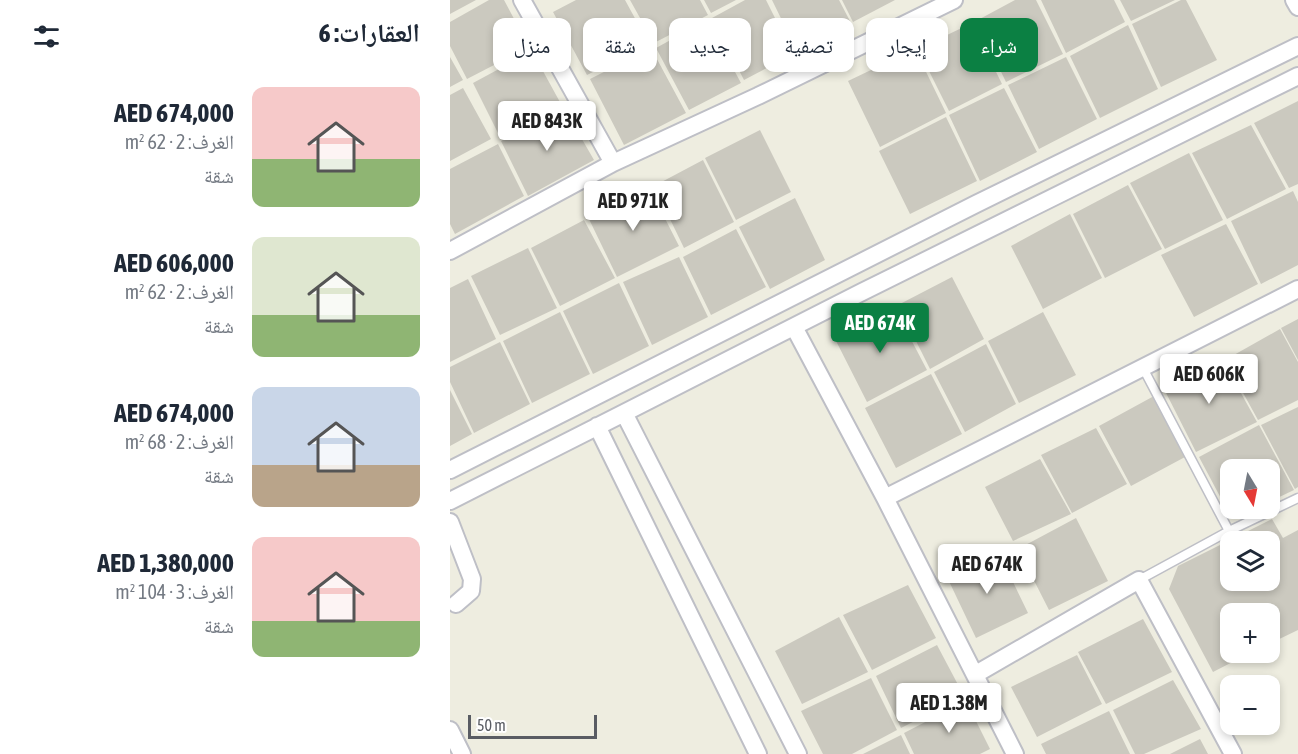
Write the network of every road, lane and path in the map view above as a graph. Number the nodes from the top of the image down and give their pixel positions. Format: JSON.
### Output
{"nodes":[{"id":1,"x":522,"y":0,"type":"edge"},
{"id":2,"x":954,"y":0,"type":"edge"},
{"id":3,"x":1294,"y":0,"type":"edge"},
{"id":4,"x":1298,"y":8,"type":"edge"},
{"id":5,"x":1298,"y":46,"type":"edge"},
{"id":6,"x":1298,"y":76,"type":"edge"},
{"id":7,"x":613,"y":163,"type":"junction"},
{"id":8,"x":450,"y":251,"type":"edge"},
{"id":9,"x":1298,"y":289,"type":"edge"},
{"id":10,"x":794,"y":327,"type":"junction"},
{"id":11,"x":1143,"y":368,"type":"junction"},
{"id":12,"x":624,"y":413,"type":"junction"},
{"id":13,"x":597,"y":426,"type":"junction"},
{"id":14,"x":450,"y":470,"type":"edge"},
{"id":15,"x":885,"y":498,"type":"junction"},
{"id":16,"x":1298,"y":498,"type":"edge"},
{"id":17,"x":450,"y":501,"type":"edge"},
{"id":18,"x":450,"y":522,"type":"edge"},
{"id":19,"x":1229,"y":531,"type":"joint"},
{"id":20,"x":1220,"y":536,"type":"edge"},
{"id":21,"x":1139,"y":580,"type":"junction"},
{"id":22,"x":456,"y":604,"type":"dead end"},
{"id":23,"x":976,"y":674,"type":"junction"},
{"id":24,"x":450,"y":730,"type":"edge"},
{"id":25,"x":462,"y":754,"type":"edge"},
{"id":26,"x":758,"y":754,"type":"edge"},
{"id":27,"x":798,"y":754,"type":"edge"},
{"id":28,"x":1015,"y":754,"type":"edge"},
{"id":29,"x":1233,"y":754,"type":"edge"}],
"edges":[{"from":1,"to":7,"type":"street"},
{"from":2,"to":7,"type":"street"},
{"from":3,"to":4,"type":"street"},
{"from":5,"to":14,"type":"street"},
{"from":6,"to":10,"type":"street"},
{"from":7,"to":8,"type":"street"},
{"from":9,"to":11,"type":"street"},
{"from":10,"to":12,"type":"street"},
{"from":10,"to":15,"type":"street"},
{"from":11,"to":15,"type":"street"},
{"from":11,"to":19,"type":"lane"},
{"from":12,"to":13,"type":"street"},
{"from":12,"to":27,"type":"street"},
{"from":13,"to":17,"type":"street"},
{"from":13,"to":26,"type":"street"},
{"from":15,"to":23,"type":"street"},
{"from":16,"to":19,"type":"lane"},
{"from":18,"to":22,"type":"street"},
{"from":20,"to":21,"type":"lane"},
{"from":21,"to":23,"type":"street"},
{"from":21,"to":29,"type":"street"},
{"from":23,"to":28,"type":"street"},
{"from":24,"to":25,"type":"street"}]}
